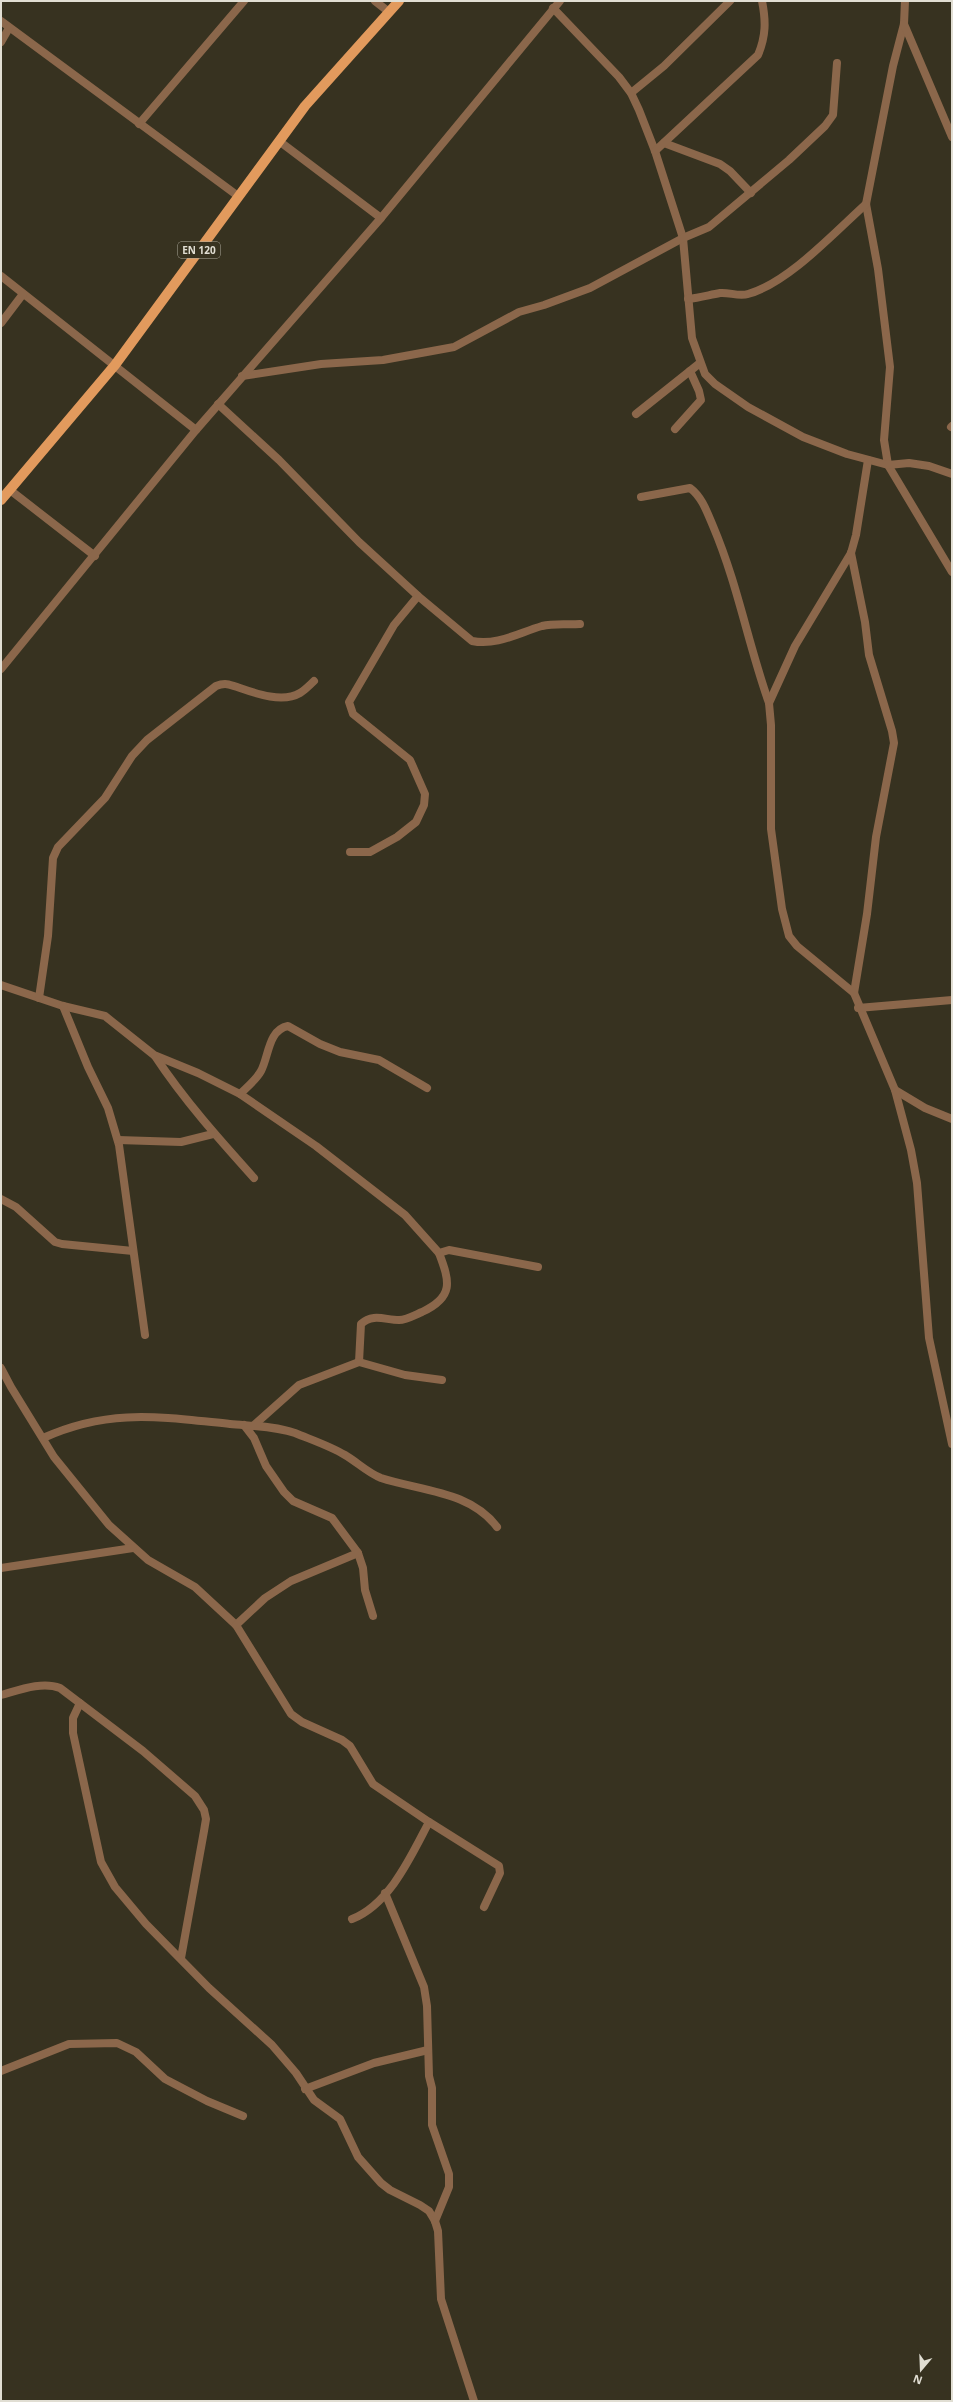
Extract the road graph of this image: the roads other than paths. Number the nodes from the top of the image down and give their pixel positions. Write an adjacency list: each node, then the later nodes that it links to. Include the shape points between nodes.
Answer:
1 (244, 1): 16 (street)
2 (375, 1): 9 (street)
3 (399, 1): 9 (main road, EN 120)
4 (560, 1): 8 (street)
5 (730, 1): 15 (street, via 664,66)
6 (762, 1): 19 (street, via 766,23 758,55)
7 (905, 1): 11 (street)
8 (553, 8): 15 (street); 24 (street)
9 (389, 12): 18 (main road, EN 120, via 305,106)
10 (1, 22): 12 (street)
11 (904, 24): 17 (street); 23 (street, via 893,66)
12 (9, 28): 13 (street); 16 (street)
13 (1, 42)
14 (837, 63): 21 (street, via 833,115)
15 (631, 93): 20 (street)
16 (139, 124): 22 (street)
17 (952, 137)
18 (279, 141): 22 (main road, EN 120); 24 (street)
19 (664, 143): 20 (street); 21 (street, via 720,164)
20 (655, 152): 25 (street)
21 (751, 193): 25 (street, via 709,227)
22 (238, 196): 31 (main road, EN 120)
23 (866, 204): 28 (street, via 794,269 760,289 747,295 721,293); 39 (street, via 878,269 890,367 884,440)
24 (381, 218): 33 (street)
25 (683, 238): 28 (street); 33 (street, via 590,288 519,312 454,347 383,360 321,364)
26 (1, 276): 27 (street)
27 (23, 294): 29 (street); 31 (street)
28 (688, 299): 30 (street, via 692,338)
29 (1, 323)
30 (700, 363): 32 (street); 38 (street, via 705,374 715,384 748,407 803,437)
31 (115, 365): 37 (street); 41 (main road, EN 120)
32 (690, 371): 35 (street); 36 (street, via 701,400)
33 (242, 376): 34 (street)
34 (218, 404): 37 (street); 47 (street)
35 (636, 414)
36 (675, 429)
37 (196, 430): 45 (street)
38 (868, 460): 39 (street); 44 (street)
39 (888, 466): 40 (street, via 909,463); 46 (street)
40 (952, 474)
41 (10, 490): 43 (main road, EN 120); 45 (street)
42 (641, 497): 51 (street, via 685,488 698,493 738,591 756,667)
43 (1, 500)
44 (851, 553): 51 (street, via 795,646); 54 (street, via 869,655 894,743 876,837)
45 (95, 556): 49 (street)
46 (952, 572)
47 (418, 596): 48 (street, via 472,641 483,643 496,642 544,626); 52 (street, via 394,625 349,702 354,714 410,760 425,794 424,805 416,822 398,837 370,852)
48 (580, 624)
49 (1, 669)
50 (314, 681): 55 (street, via 300,693 290,696 261,695 230,684 216,686 147,740 132,756 105,798 58,846 53,858 48,936)
51 (768, 704): 54 (street, via 771,726 771,829 782,910 789,936 797,946)
52 (350, 852)
53 (1, 984): 55 (street)
54 (854, 993): 58 (street)
55 (39, 998): 57 (street)
56 (952, 1000): 58 (street)
57 (63, 1006): 59 (street, via 106,1016); 65 (street, via 108,1108)
58 (858, 1008): 61 (street)
59 (154, 1055): 62 (street); 64 (street)
60 (427, 1088): 62 (street, via 379,1060 340,1052 288,1026 278,1032 271,1041 262,1070)
61 (895, 1090): 63 (street, via 925,1108); 78 (street, via 917,1183 929,1338)
62 (240, 1094): 69 (street, via 316,1146 405,1215)
63 (952, 1119)
64 (213, 1134): 65 (street, via 181,1142); 66 (street)
65 (118, 1140): 68 (street)
66 (254, 1178)
67 (1, 1199): 68 (street, via 16,1207 55,1242)
68 (133, 1251): 71 (street)
69 (439, 1252): 70 (street, via 449,1250); 72 (street, via 447,1274 446,1293 437,1305 404,1319 366,1319 361,1324)
70 (538, 1267)
71 (145, 1335)
72 (359, 1362): 74 (street, via 405,1375); 76 (street, via 299,1385)
73 (1, 1368): 77 (street)
74 (442, 1380)
75 (244, 1425): 76 (street); 77 (street, via 133,1416 85,1422); 81 (street, via 254,1438 266,1466 284,1492 293,1501 332,1518)
76 (253, 1426): 79 (street, via 293,1432 336,1450 376,1476 412,1488 462,1499 488,1515)
77 (43, 1438): 80 (street, via 54,1457 104,1518)
78 (952, 1444)
79 (497, 1528)
80 (133, 1548): 82 (street); 84 (street, via 148,1560 195,1587)
81 (358, 1553): 83 (street); 84 (street, via 291,1581 265,1598)
82 (1, 1568)
83 (373, 1616)
84 (236, 1625): 87 (street, via 290,1714 350,1746 374,1784)
85 (1, 1695): 86 (street, via 51,1685 60,1688)
86 (80, 1703): 91 (street, via 74,1718 73,1733 101,1862 115,1887 146,1924); 91 (street, via 196,1796 204,1810 204,1832)
87 (430, 1822): 88 (street, via 402,1871); 89 (street, via 499,1866 500,1873)
88 (385, 1893): 90 (street, via 370,1909); 92 (street, via 424,1987)
89 (484, 1907)
90 (352, 1919)
91 (180, 1958): 94 (street, via 229,2008 272,2045)
92 (428, 2050): 94 (street, via 374,2064); 96 (street, via 433,2132 449,2174 449,2187)
93 (1, 2071): 95 (street, via 69,2044 117,2043 136,2052 165,2079)
94 (305, 2088): 96 (street, via 314,2100 340,2119 358,2157 381,2183 420,2205)
95 (243, 2116)
96 (435, 2221): 97 (street, via 438,2231 441,2299)
97 (474, 2401)

